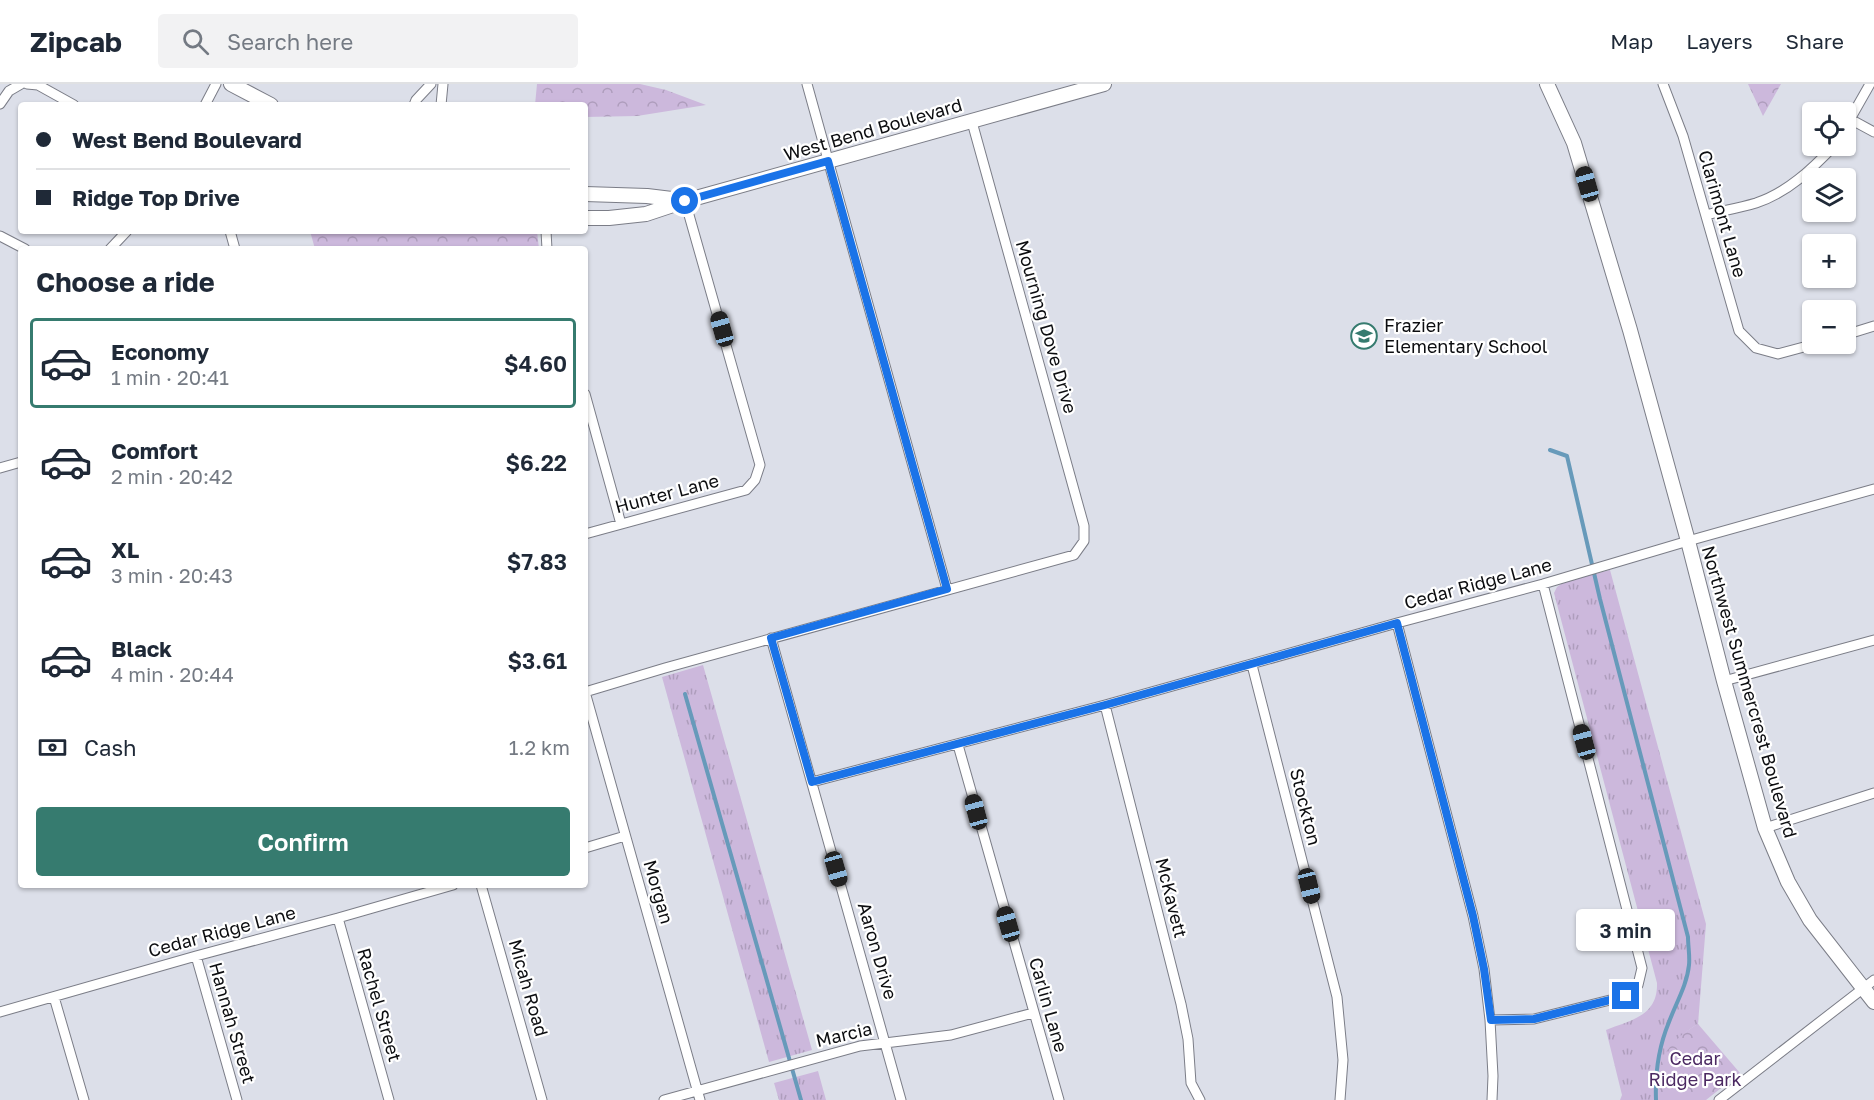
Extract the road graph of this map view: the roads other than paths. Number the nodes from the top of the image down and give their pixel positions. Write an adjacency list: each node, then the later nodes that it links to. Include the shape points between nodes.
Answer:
1 (21, 84): 17 (street, via 9,91)
2 (27, 84): 12 (street)
3 (216, 84): 13 (street)
4 (231, 84): 14 (street)
5 (431, 84): 15 (street)
6 (442, 84): 16 (street)
7 (807, 84): 23 (street)
8 (1104, 84): 19 (street, West Bend Boulevard)
9 (1547, 84): 41 (street, Northwest Summercrest Boulevard, via 1574,143)
10 (1663, 84): 26 (street, Clarimont Lane)
11 (1870, 84): 18 (street)
12 (68, 102)
13 (207, 102)
14 (265, 102)
15 (415, 102)
16 (441, 102)
17 (0, 104)
18 (1856, 110)
19 (972, 122): 23 (street, West Bend Boulevard); 43 (street, Mourning Dove Drive, via 1084,526 1084,542 1074,555)
20 (1856, 122): 21 (street)
21 (1874, 132)
22 (1825, 156): 26 (street, via 1793,184 1758,202)
23 (828, 161): 25 (street, West Bend Boulevard); 43 (street)
24 (588, 194): 25 (street, West Bend Boulevard)
25 (685, 201): 27 (street, West Bend Boulevard, via 646,214); 39 (street, Hunter Lane, via 760,465 746,490)
26 (1706, 215): 34 (street, Clarimont Lane, via 1738,331 1756,348 1778,354)
27 (588, 218)
28 (124, 234): 31 (street)
29 (0, 236): 30 (street)
30 (19, 246)
31 (113, 246)
32 (1874, 326): 33 (street)
33 (1856, 332)
34 (1802, 348)
35 (588, 405): 39 (street)
36 (18, 463): 37 (street)
37 (0, 468)
38 (1874, 489): 41 (street, Cedar Ridge Lane)
39 (621, 524): 40 (street, Hunter Lane)
40 (588, 533)
41 (1688, 541): 42 (street, Cedar Ridge Lane); 48 (street, Northwest Summercrest Boulevard)
42 (1543, 584): 44 (street, Cedar Ridge Lane); 68 (street, via 1642,968 1638,985 1626,996 1534,1019)
43 (947, 589): 45 (street)
44 (1397, 623): 47 (street, Cedar Ridge Lane); 68 (street, via 1473,916)
45 (771, 638): 49 (street); 53 (street, Aaron Drive)
46 (1874, 640): 48 (street)
47 (1252, 664): 51 (street, Cedar Ridge Lane); 79 (street, Stockton, via 1337,997 1343,1060)
48 (1724, 681): 55 (street, Northwest Summercrest Boulevard)
49 (588, 691)
50 (588, 703): 56 (street, Morgan)
51 (1105, 705): 52 (street, Cedar Ridge Lane); 78 (street, McKavett, via 1181,1004 1191,1083)
52 (958, 745): 53 (street, Cedar Ridge Lane); 67 (street, Carlin Lane)
53 (812, 782): 69 (street, Aaron Drive)
54 (1874, 793): 55 (street)
55 (1765, 828): 63 (street, Northwest Summercrest Boulevard, via 1788,882 1810,920)
56 (625, 837): 57 (street); 70 (street, Morgan)
57 (588, 847)
58 (443, 888): 60 (street, Cedar Ridge Lane)
59 (483, 888): 74 (street, Micah Road)
60 (338, 918): 61 (street, Cedar Ridge Lane); 73 (street, Rachel Street)
61 (195, 956): 64 (street, Cedar Ridge Lane); 72 (street, Hannah Street)
62 (1874, 980): 63 (street)
63 (1863, 989): 65 (street, Northwest Summercrest Boulevard); 81 (street)
64 (54, 997): 66 (street, Cedar Ridge Lane); 71 (street)
65 (1874, 1002)
66 (0, 1012)
67 (1033, 1013): 69 (street, Marcia, via 951,1035); 77 (street, Carlin Lane)
68 (1491, 1020): 80 (street)
69 (885, 1043): 70 (street, Marcia, via 809,1060); 76 (street, Aaron Drive)
70 (698, 1095): 75 (street, Marcia)
71 (84, 1100)
72 (237, 1100)
73 (389, 1100)
74 (542, 1100)
75 (664, 1100)
76 (901, 1100)
77 (1059, 1100)
78 (1200, 1100)
79 (1340, 1100)
80 (1492, 1100)
81 (1720, 1100)

